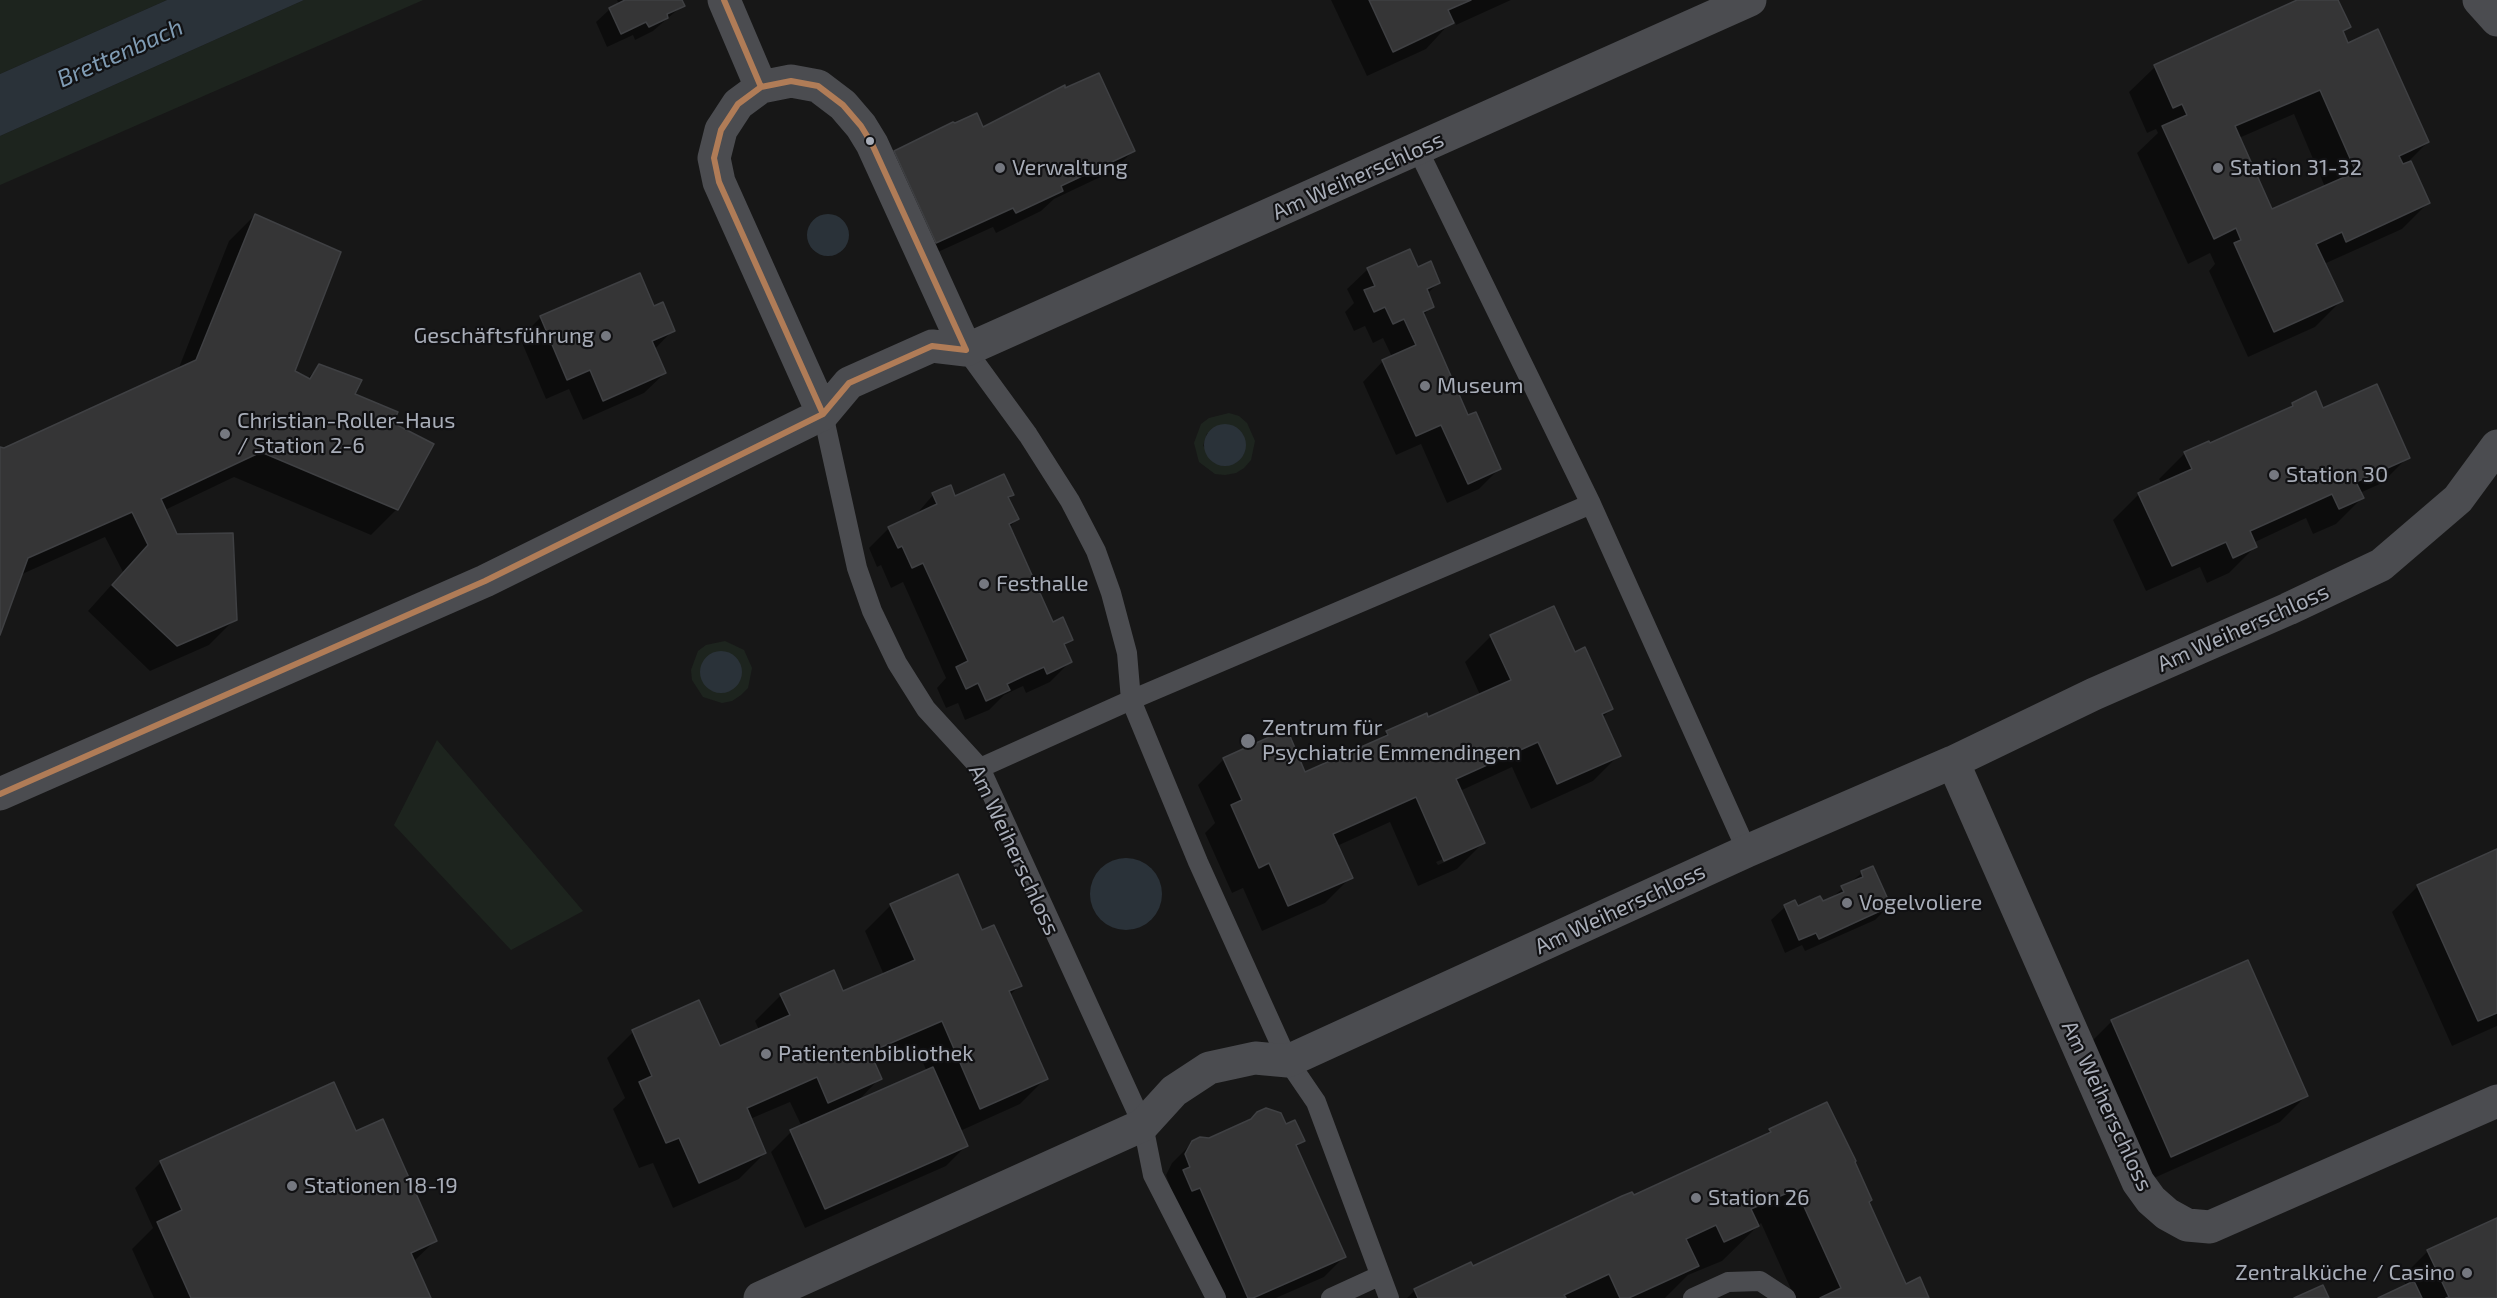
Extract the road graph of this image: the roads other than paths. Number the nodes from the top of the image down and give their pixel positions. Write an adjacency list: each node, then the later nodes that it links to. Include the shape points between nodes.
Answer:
1 (724, 0): 5 (street)
2 (1750, 0): 6 (street, Am Weiherschloss)
3 (2479, 0): 4 (street)
4 (2497, 20)
5 (761, 87): 7 (street, Am Weiherschloss, via 791,81 819,86 861,126); 8 (street, Am Weiherschloss, via 738,104 721,130 714,158 719,182)
6 (1418, 150): 7 (street, Am Weiherschloss); 10 (lane)
7 (966, 350): 8 (street, via 932,346 921,350 849,383); 11 (lane, Am Weiherschloss, via 1028,435 1096,551 1127,653)
8 (823, 414): 13 (lane, Am Weiherschloss, via 857,568 872,611 897,663 926,709); 14 (street, via 485,581)
9 (2497, 446): 12 (street, Am Weiherschloss, via 2458,500 2381,565)
10 (1591, 504): 11 (lane); 15 (lane)
11 (1131, 700): 13 (lane); 16 (lane, Am Weiherschloss, via 1198,862)
12 (1953, 762): 15 (street, Am Weiherschloss); 17 (street, Am Weiherschloss, via 2138,1182 2167,1214 2187,1225 2210,1227 2445,1113)
13 (980, 768): 18 (lane, Am Weiherschloss)
14 (0, 794)
15 (1747, 851): 16 (street, Am Weiherschloss)
16 (1288, 1061): 18 (street, Am Weiherschloss, via 1255,1058 1209,1068 1174,1091); 19 (lane, Am Weiherschloss, via 1316,1102)
17 (2497, 1101)
18 (1143, 1125): 20 (street, Am Weiherschloss); 21 (lane, Am Weiherschloss, via 1153,1174)
19 (1379, 1276): 22 (lane); 23 (lane, Am Weiherschloss)
20 (760, 1298)
21 (1216, 1298)
22 (1331, 1298)
23 (1389, 1298)
24 (1693, 1298): 25 (lane, via 1728,1282 1760,1281)
25 (1786, 1298)

